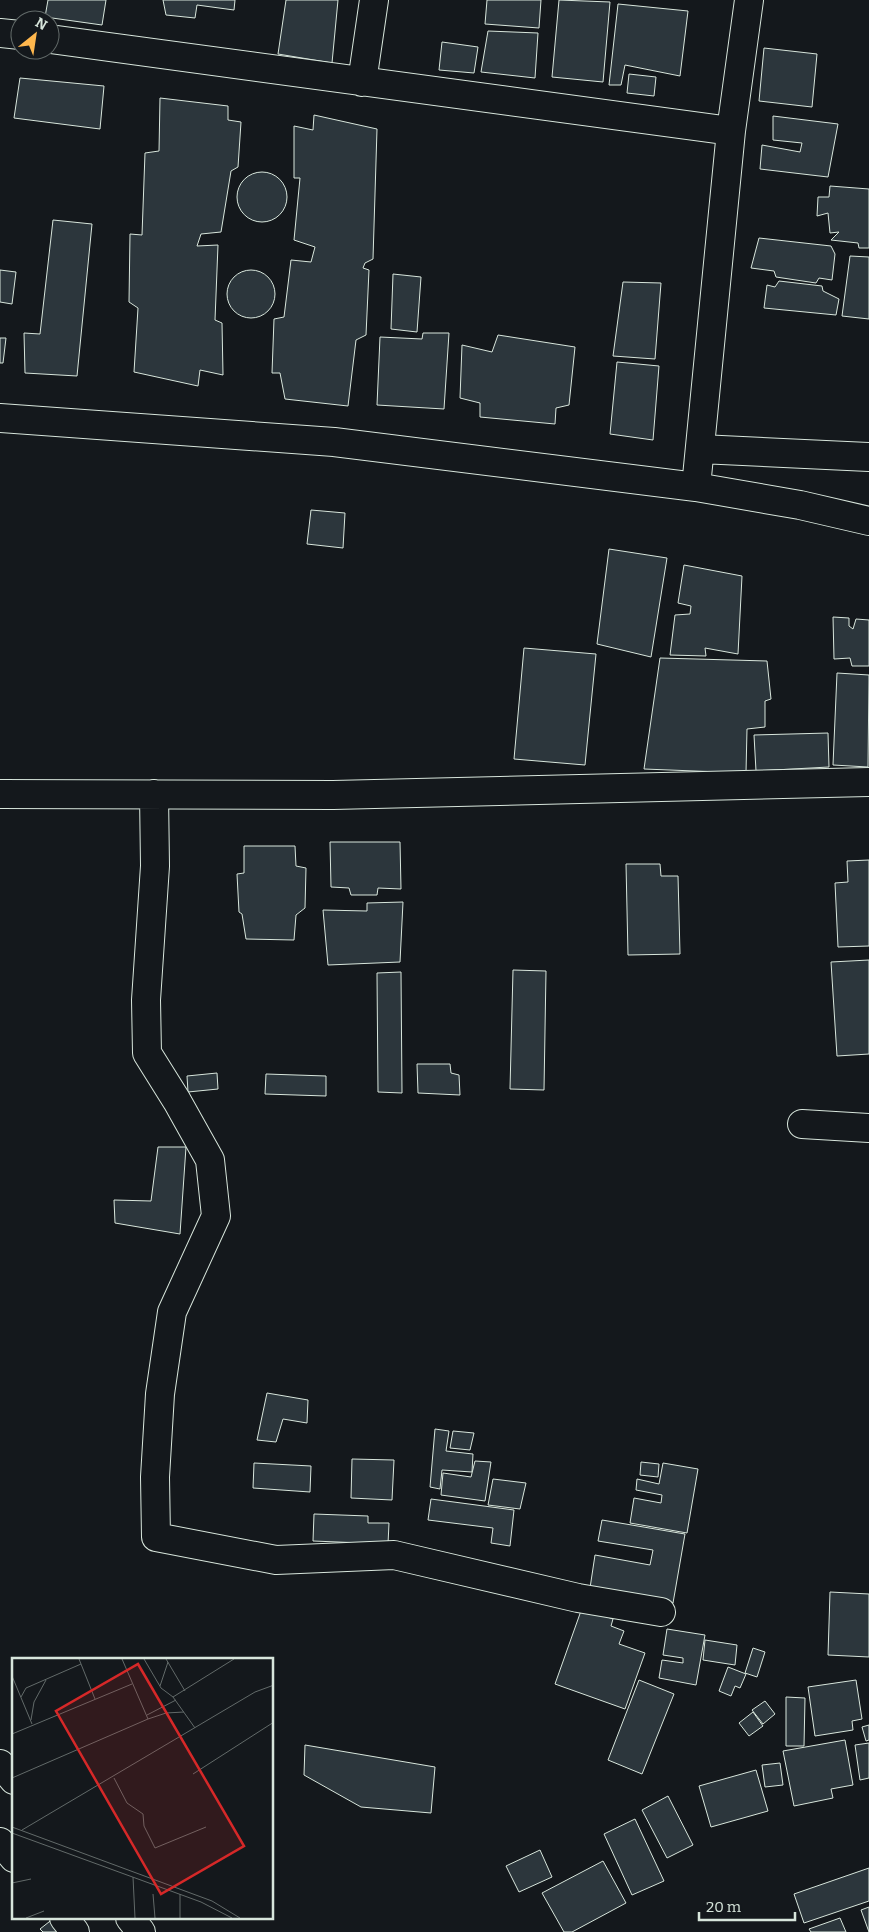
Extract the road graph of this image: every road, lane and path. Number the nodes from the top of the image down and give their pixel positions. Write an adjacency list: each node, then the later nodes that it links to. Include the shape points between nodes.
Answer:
1 (374, 0): 4 (main road)
2 (749, 0): 5 (main road)
3 (60, 41): 4 (main road)
4 (362, 82): 5 (main road)
5 (730, 131): 7 (main road)
6 (0, 418): 9 (main road, via 334,442)
7 (700, 449): 8 (main road); 9 (main road)
8 (869, 457)
9 (696, 487): 10 (main road)
10 (869, 521)
11 (869, 782): 13 (main road, via 333,795)
12 (0, 794): 13 (main road)
13 (154, 794): 16 (main road, via 155,866 146,1000 147,1053 210,1160 216,1216 172,1312 160,1394 155,1477 156,1537 276,1560 394,1555 578,1598)
14 (802, 1124): 15 (main road)
15 (869, 1128)
16 (661, 1612)
17 (0, 1764): 18 (main road)
18 (12, 1778)
19 (0, 1842): 20 (main road)
20 (12, 1856)
21 (66, 1920): 23 (main road)
22 (132, 1920): 24 (main road)
23 (75, 1932)
24 (141, 1932)

